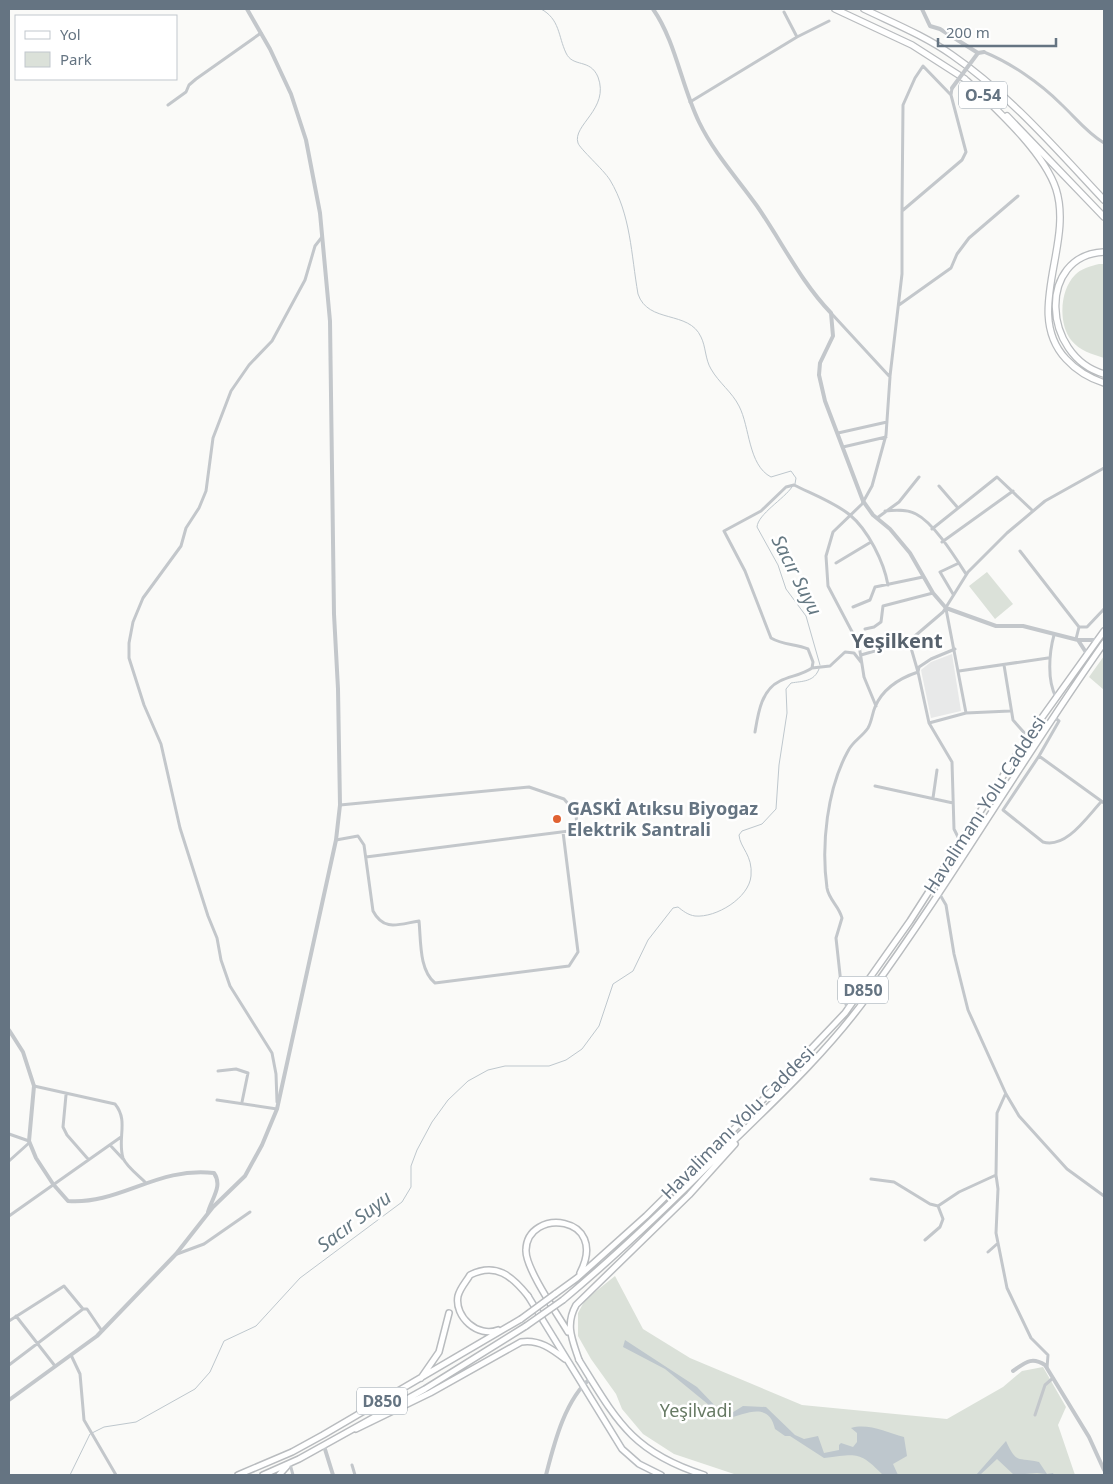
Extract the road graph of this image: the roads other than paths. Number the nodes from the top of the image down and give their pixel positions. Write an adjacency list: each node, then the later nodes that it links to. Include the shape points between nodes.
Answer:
1 (247, 9): 8 (street)
2 (653, 9): 15 (street, via 663,23)
3 (835, 9): 12 (highway, O-54, via 912,45)
4 (864, 9): 17 (highway, O-54, via 951,54)
5 (922, 9): 11 (street, via 930,26)
6 (784, 12): 9 (street)
7 (829, 21): 9 (street)
8 (261, 33): 16 (street, via 196,79 179,99); 24 (street, via 291,94 306,140)
9 (797, 37): 15 (street)
10 (984, 52): 11 (street); 18 (street, via 1003,60 1054,97 1088,134)
11 (978, 53): 13 (street, bridge)
12 (967, 80): 23 (highway, O-54, via 1017,125); 30 (highway, via 1032,150 1047,169 1056,188 1061,209 1061,232 1049,295 1049,325 1057,347 1071,365)
13 (952, 88): 14 (street)
14 (951, 95): 22 (street, via 966,152 962,160); 22 (street, via 923,66 904,105)
15 (690, 102): 27 (street, via 714,150)
16 (168, 105)
17 (1025, 117): 20 (highway); 21 (highway, O-54)
18 (1104, 143)
19 (1018, 196): 26 (street, via 969,238 951,268)
20 (1104, 196)
21 (1104, 200)
22 (902, 211): 26 (street, via 902,274)
23 (1104, 217)
24 (322, 236): 90 (street, via 330,321); 104 (street, via 315,246 305,280 272,341 249,365 231,392 213,438 206,491 180,546 143,598 129,643 129,658 161,744 180,828 230,986 272,1052)
25 (1104, 252): 28 (highway, via 1078,260 1068,270 1055,297 1054,310 1060,334 1069,351 1086,366)
26 (898, 306): 29 (street)
27 (831, 313): 29 (street); 32 (street, via 833,336 820,363 819,375)
28 (1104, 374)
29 (890, 377): 31 (street)
30 (1104, 383)
31 (887, 422): 32 (street); 33 (street)
32 (838, 433): 34 (street)
33 (886, 437): 34 (street); 39 (street, via 872,486)
34 (843, 447): 39 (street)
35 (1104, 468): 42 (street, via 1045,501)
36 (920, 477): 41 (street, via 899,502)
37 (938, 486): 40 (street)
38 (1013, 490): 40 (street, via 997,477); 42 (street); 47 (street)
39 (863, 501): 43 (street); 44 (street)
40 (958, 508): 45 (street)
41 (885, 511): 44 (street); 45 (street, via 916,513)
42 (1032, 512): 51 (street, via 992,546)
43 (851, 515): 46 (street); 69 (street, via 833,532 826,556 828,586 859,645); 73 (street, via 792,485 761,512 724,531 745,571 771,638 781,644 808,650)
44 (877, 518): 52 (street, via 910,553)
45 (932, 528): 47 (street)
46 (871, 542): 49 (street); 53 (street, via 884,566)
47 (942, 542): 50 (street)
48 (1020, 551): 59 (street)
49 (836, 563)
50 (959, 563): 51 (street); 55 (street, via 940,572)
51 (966, 574): 55 (street)
52 (923, 577): 53 (street); 54 (street)
53 (888, 585): 56 (street, via 875,587 870,600)
54 (933, 593): 57 (street); 60 (street, via 883,606 881,622)
55 (954, 594): 57 (street)
56 (853, 606)
57 (946, 608): 62 (street, via 996,626 1023,626); 65 (street); 67 (street)
58 (1104, 609): 59 (street, via 1087,627)
59 (1079, 626): 63 (street)
60 (865, 629)
61 (1104, 631): 64 (main road, Havalimanı Yolu Caddesi / D850)
62 (1054, 636): 63 (street); 70 (street)
63 (1077, 640): 64 (street); 68 (street)
64 (1096, 640): 68 (main road, Havalimanı Yolu Caddesi / D850)
65 (909, 641): 69 (street); 75 (street)
66 (1104, 643): 80 (main road, Havalimanı Yolu Caddesi / D850)
67 (955, 649): 74 (street); 75 (street, via 926,662)
68 (1087, 654): 76 (main road, Havalimanı Yolu Caddesi / D850)
69 (861, 655): 71 (street)
70 (1048, 658): 72 (street); 76 (street, via 1052,668 1051,688)
71 (862, 663): 73 (street, via 854,653 845,652 830,666); 77 (street, via 864,678)
72 (1004, 665): 74 (street); 78 (street)
73 (814, 669): 82 (street, via 778,682 759,706)
74 (959, 671): 79 (street)
75 (918, 672): 77 (street, via 895,681); 81 (street)
76 (1056, 697): 83 (main road, Havalimanı Yolu Caddesi / D850)
77 (876, 706): 96 (street, via 869,725 849,749 836,776 826,816 827,888 830,901 842,918 836,938 842,993)
78 (1010, 710): 79 (street); 83 (street, via 1015,724)
79 (966, 713): 81 (street)
80 (1053, 716): 84 (street, via 1059,721); 95 (main road, Havalimanı Yolu Caddesi / D850)
81 (929, 723): 89 (street, via 952,762)
82 (755, 732)
83 (1028, 737): 93 (main road, Havalimanı Yolu Caddesi / D850)
84 (1040, 756): 88 (street); 88 (street, via 1003,810 1043,842 1049,844 1063,840)
85 (937, 770): 87 (street)
86 (875, 786): 87 (street)
87 (933, 798): 89 (street)
88 (1102, 802)
89 (953, 803): 93 (street, via 954,829)
90 (340, 805): 91 (street, via 529,787 564,799 576,813 577,830); 92 (street)
91 (562, 832): 94 (street); 94 (street, via 578,952 569,966 446,982 436,983 428,976 419,921 390,925 377,919 373,911)
92 (336, 840): 94 (street, via 358,836); 104 (street)
93 (961, 842): 96 (main road, Havalimanı Yolu Caddesi / D850)
94 (366, 857)
95 (939, 892): 101 (street, via 946,905 968,1010); 105 (main road, Havalimanı Yolu Caddesi / D850, via 866,998 806,1068)
96 (848, 1010): 126 (main road, Havalimanı Yolu Caddesi / D850, via 646,1216)
97 (9, 1030): 99 (street, via 23,1052)
98 (218, 1071): 103 (street, via 236,1069 248,1073)
99 (34, 1086): 100 (street); 108 (street)
100 (66, 1094): 107 (street, via 115,1104 124,1119); 110 (street, via 63,1126)
101 (1006, 1094): 113 (street, via 997,1113); 117 (street, via 1019,1116 1067,1169)
102 (217, 1100): 103 (street)
103 (242, 1102): 104 (street)
104 (277, 1107): 120 (street, via 245,1176)
105 (747, 1129): 133 (main road, via 689,1195 576,1304 569,1323); 147 (main road, Havalimanı Yolu Caddesi / D850, bridge, via 681,1195 563,1300 460,1369)
106 (9, 1134): 108 (street)
107 (122, 1137): 109 (street); 112 (street)
108 (29, 1142): 111 (street); 116 (street)
109 (110, 1144): 110 (street); 112 (street)
110 (88, 1159): 116 (street)
111 (9, 1160)
112 (124, 1160): 115 (street)
113 (996, 1175): 118 (street); 123 (street)
114 (871, 1179): 118 (street, via 894,1182)
115 (145, 1182): 116 (street, via 104,1198 82,1202 68,1201); 120 (street, via 174,1174 214,1172 218,1187)
116 (53, 1184): 121 (street)
117 (1104, 1196)
118 (938, 1206): 122 (street, via 943,1219 940,1227)
119 (250, 1212): 125 (street, via 204,1244)
120 (206, 1215): 125 (street)
121 (9, 1216)
122 (925, 1240)
123 (998, 1244): 124 (street); 139 (street, via 1007,1288 1032,1338 1048,1355)
124 (988, 1252)
125 (176, 1254): 132 (street)
126 (577, 1278): 131 (main road, Havalimanı Yolu Caddesi / D850, bridge); 133 (main road, via 587,1250 581,1232 561,1222 545,1224 528,1241 526,1250 530,1268)
127 (83, 1309): 129 (street, via 64,1286); 132 (street); 134 (street)
128 (448, 1313): 143 (main road, via 439,1352)
129 (16, 1316): 130 (street); 134 (street)
130 (9, 1321)
131 (508, 1327): 136 (main road, via 485,1332 468,1324 458,1302 470,1275 490,1269 504,1272 528,1296); 143 (main road, Havalimanı Yolu Caddesi / D850)
132 (102, 1331): 135 (street)
133 (570, 1335): 141 (main road)
134 (38, 1344): 137 (street); 138 (street)
135 (71, 1355): 138 (street); 153 (street, via 79,1371 82,1411 88,1428)
136 (565, 1359): 144 (main road); 147 (main road, via 545,1345 521,1342 430,1393 363,1427)
137 (9, 1365)
138 (55, 1366): 145 (street)
139 (1047, 1368): 140 (street, via 1036,1359); 142 (street)
140 (1013, 1372)
141 (590, 1378): 144 (street); 162 (main road, via 636,1442 662,1458)
142 (1053, 1378): 146 (street, via 1045,1385); 152 (street, via 1089,1437)
143 (419, 1380): 150 (main road, Havalimanı Yolu Caddesi / D850, via 292,1452)
144 (582, 1385): 160 (street, via 566,1414); 161 (main road, via 622,1449 639,1464)
145 (9, 1400)
146 (1035, 1415)
147 (346, 1432): 148 (main road, Havalimanı Yolu Caddesi / D850)
148 (324, 1446): 149 (main road, Havalimanı Yolu Caddesi / D850); 158 (street)
149 (290, 1464): 155 (main road, Havalimanı Yolu Caddesi / D850); 156 (main road); 157 (street)
150 (262, 1465): 154 (main road, Havalimanı Yolu Caddesi / D850); 155 (street)
151 (352, 1465): 159 (street)
152 (1104, 1470)
153 (116, 1475)
154 (238, 1475)
155 (266, 1475)
156 (279, 1475)
157 (294, 1475)
158 (333, 1475)
159 (355, 1475)
160 (546, 1475)
161 (661, 1475)
162 (704, 1475)

